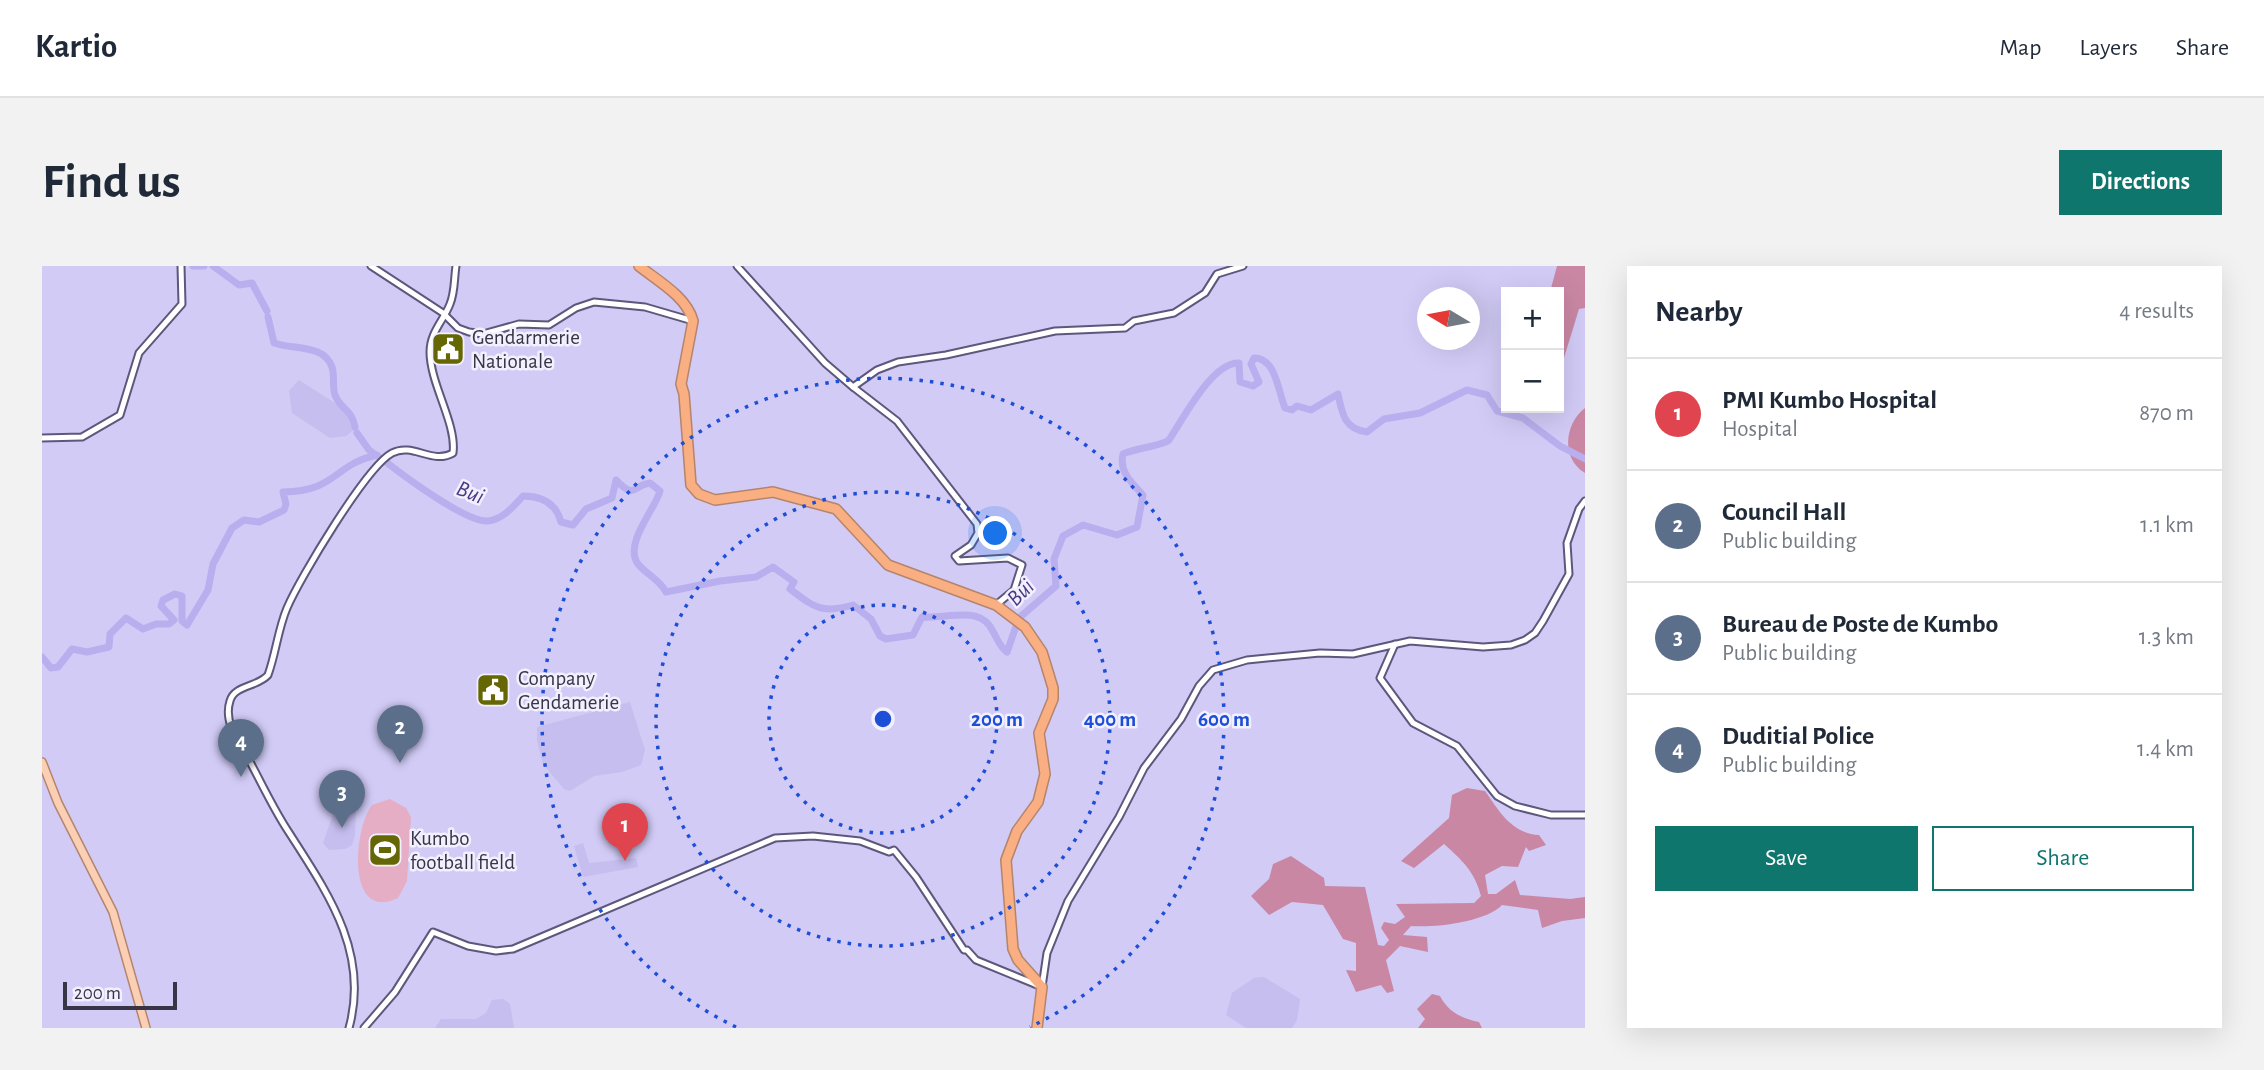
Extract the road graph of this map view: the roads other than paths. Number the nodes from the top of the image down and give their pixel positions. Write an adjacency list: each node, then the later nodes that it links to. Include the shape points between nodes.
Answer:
1 (181, 266): 10 (street, via 182,304 139,353 120,415 82,437)
2 (371, 266): 7 (street)
3 (456, 266): 7 (street, via 453,295)
4 (639, 266): 8 (highway, via 672,292)
5 (737, 266): 9 (street, via 825,363)
6 (1243, 266): 9 (street, via 1217,274 1205,293 1174,313 1135,321 1125,328 1055,331 898,362)
7 (443, 313): 8 (street, via 458,328 483,334 519,324 549,325 594,302 645,307); 18 (street, via 432,338 431,362 453,453 436,457 414,449 399,450 379,463 353,497 291,600 268,675 239,690 228,709 235,736 328,893 350,945 356,994)
8 (693, 321): 12 (highway, via 681,384 694,491 715,500 773,492 836,509 888,565)
9 (853, 387): 12 (street, via 897,421 976,524 978,533 971,545 955,556 959,561 1008,558 1022,565 1014,590)
10 (42, 438)
11 (1585, 501): 13 (street, via 1567,543 1569,574 1535,633 1511,645 1483,647 1427,640)
12 (996, 605): 16 (highway, via 1025,627 1052,677 1053,699 1038,733 1045,763 1040,796 1009,847 1005,872 1013,949)
13 (1395, 644): 15 (street, via 1380,678 1413,723 1457,746 1497,796 1515,806); 16 (street, via 1353,654 1247,660 1213,670 1144,768 1068,901 1047,953)
14 (42, 762): 17 (main road, via 113,912)
15 (1585, 815)
16 (1042, 987): 19 (street, via 976,960 964,950 894,850 838,838 783,836 520,947 492,951 433,932 395,992); 20 (highway)
17 (146, 1028)
18 (349, 1028)
19 (364, 1028)
20 (1037, 1028)

